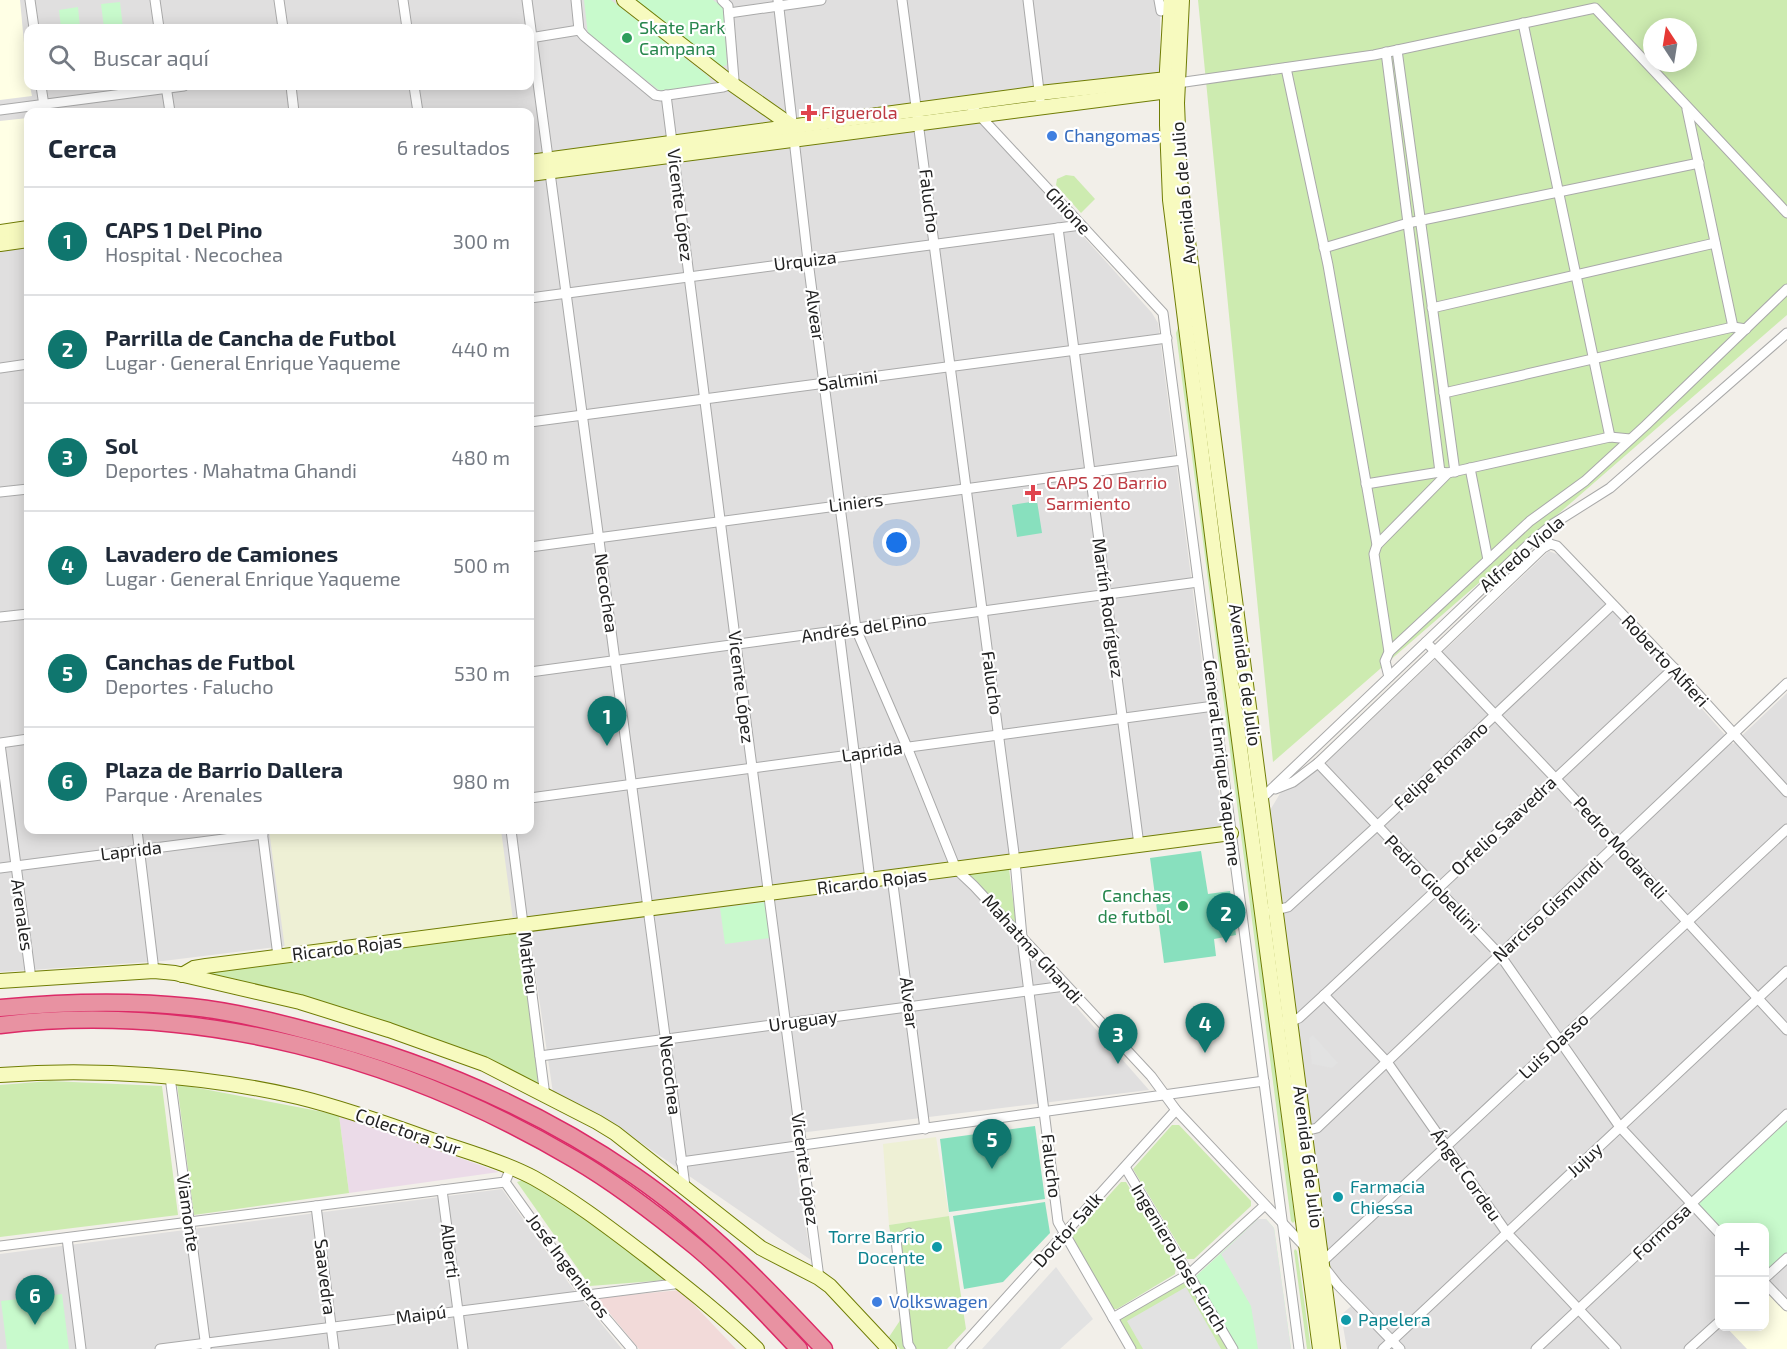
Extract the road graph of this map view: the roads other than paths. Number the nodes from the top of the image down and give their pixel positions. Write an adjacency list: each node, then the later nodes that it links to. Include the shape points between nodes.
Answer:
1 (30, 0): 19 (street)
2 (155, 0): 20 (street)
3 (279, 0): 21 (street)
4 (403, 0): 22 (street)
5 (527, 0): 23 (street, Necochea)
6 (576, 0): 24 (street)
7 (624, 0): 30 (main road)
8 (722, 0): 17 (street)
9 (821, 0): 15 (street)
10 (902, 0): 49 (street, Falucho)
11 (1028, 0): 38 (street)
12 (1159, 0): 16 (street)
13 (1171, 0): 31 (main road, Avenida 6 de Julio)
14 (1182, 0): 31 (main road, Avenida 6 de Julio)
15 (778, 3): 17 (street); 50 (street, Alvear)
16 (1161, 11)
17 (729, 13): 30 (street)
18 (1523, 23): 26 (street); 40 (street, via 1595,8); 56 (street)
19 (33, 24)
20 (158, 24)
21 (282, 24)
22 (406, 24)
23 (530, 24)
24 (579, 30): 25 (street); 37 (street, via 655,95)
25 (534, 38)
26 (1397, 50): 27 (street); 58 (street)
27 (1386, 52): 29 (street); 59 (street)
28 (534, 58): 54 (street, Necochea)
29 (1286, 68): 31 (street); 68 (street)
30 (732, 84): 37 (street); 50 (main road)
31 (1173, 84): 38 (main road); 140 (main road, Avenida 6 de Julio, via 1181,190 1230,572); 142 (main road, Avenida 6 de Julio, via 1170,200)
32 (42, 90): 41 (street)
33 (149, 90): 42 (street)
34 (166, 90): 43 (street)
35 (291, 90): 44 (street)
36 (415, 90): 45 (street)
37 (666, 95): 51 (street, Vicente López)
38 (1040, 100): 39 (main road); 48 (main road)
39 (968, 103): 48 (street, Ghione); 49 (main road)
40 (1687, 106): 53 (street); 57 (street)
41 (44, 108)
42 (50, 108)
43 (169, 108)
44 (294, 108)
45 (417, 108)
46 (24, 109): 47 (street)
47 (0, 110)
48 (979, 115): 49 (main road); 60 (street, Ghione)
49 (918, 116): 50 (main road); 67 (street, Falucho)
50 (793, 133): 51 (main road); 69 (street, Alvear)
51 (673, 149): 54 (main road); 71 (street, Vicente López)
52 (534, 163): 54 (main road)
53 (1699, 163): 56 (street); 65 (street)
54 (550, 165): 55 (main road); 73 (street, Necochea)
55 (534, 172)
56 (1558, 192): 58 (street); 70 (street)
57 (1787, 213)
58 (1420, 220): 59 (street); 75 (street)
59 (1408, 223): 68 (street); 96 (street)
60 (1081, 225): 61 (street, Urquiza); 76 (street, Ghione, via 1160,308)
61 (1058, 228): 67 (street, Urquiza); 81 (street, Martín Rodríguez)
62 (24, 229): 63 (main road)
63 (0, 232)
64 (24, 241): 66 (main road)
65 (1715, 243): 70 (street); 77 (street)
66 (0, 244)
67 (934, 245): 69 (street, Urquiza); 84 (street, Falucho)
68 (1324, 248): 97 (street)
69 (808, 261): 71 (street, Urquiza); 86 (street, Alvear)
70 (1576, 275): 75 (street); 82 (street)
71 (689, 277): 73 (street, Urquiza); 88 (street, Vicente López)
72 (1787, 289): 78 (street)
73 (567, 293): 74 (street, Urquiza); 89 (street, Necochea)
74 (534, 297)
75 (1432, 308): 87 (street)
76 (1164, 321): 80 (street, General Enrique Yaqueme)
77 (1732, 327): 78 (street); 82 (street)
78 (1746, 329): 92 (street)
79 (1787, 333): 103 (street, Alfredo Viola, via 1610,488)
80 (1167, 338): 81 (street, Salmini); 93 (street, General Enrique Yaqueme)
81 (1074, 351): 84 (street, Salmini); 95 (street, Martín Rodríguez)
82 (1594, 359): 87 (street); 91 (street)
83 (24, 365): 85 (street)
84 (950, 367): 86 (street, Salmini); 99 (street, Falucho)
85 (0, 368)
86 (824, 384): 88 (street, Salmini); 101 (street, Alvear)
87 (1444, 393): 96 (street)
88 (705, 399): 89 (street, Salmini); 102 (street, Vicente López)
89 (583, 416): 90 (street, Salmini); 104 (street, Necochea)
90 (534, 422)
91 (1610, 437): 92 (street); 94 (street)
92 (1630, 440): 108 (street)
93 (1182, 460): 95 (street, Liniers); 109 (street, General Enrique Yaqueme)
94 (1470, 468): 96 (street); 108 (street)
95 (1090, 472): 99 (street, Liniers); 110 (street, Martín Rodríguez)
96 (1448, 472): 97 (street); 106 (street)
97 (1366, 484): 106 (street)
98 (24, 489): 100 (street)
99 (966, 489): 101 (street, Liniers); 112 (street, Falucho)
100 (0, 492)
101 (840, 505): 102 (street, Liniers); 115 (street, Alvear)
102 (720, 522): 104 (street, Liniers); 118 (street, Vicente López)
103 (1540, 534): 105 (street, Roberto Alfieri); 117 (street, Alfredo Viola)
104 (599, 538): 107 (street, Liniers); 121 (street, Necochea)
105 (1550, 544): 111 (street, Roberto Alfieri, via 1557,546); 120 (street, Alfredo Viola)
106 (1377, 545): 119 (street, via 1374,554)
107 (534, 546)
108 (1488, 560): 119 (street)
109 (1198, 582): 110 (street, Andrés del Pino); 126 (street, General Enrique Yaqueme)
110 (1106, 595): 112 (street, Andrés del Pino); 128 (street, Martín Rodríguez)
111 (1612, 605): 122 (street, Roberto Alfieri); 127 (street, Felipe Romano)
112 (982, 612): 115 (street, Andrés del Pino); 130 (street, Falucho)
113 (24, 615): 114 (street)
114 (0, 618)
115 (856, 629): 116 (street, Andrés del Pino); 133 (street, Mahatma Ghandi)
116 (839, 631): 118 (street, Andrés del Pino); 134 (street)
117 (1426, 642): 120 (street, Pedro Modarelli); 124 (street, Alfredo Viola)
118 (736, 645): 121 (street, Andrés del Pino); 136 (street, Vicente López)
119 (1389, 652): 124 (street, via 1385,661)
120 (1435, 652): 127 (street, Pedro Modarelli); 135 (street, Alfredo Viola)
121 (615, 661): 123 (street, Andrés del Pino); 138 (street, Necochea)
122 (1674, 668): 129 (street, Roberto Alfieri); 137 (street, Orfelio Saavedra)
123 (534, 671)
124 (1389, 677): 140 (street, Alfredo Viola)
125 (1787, 683): 129 (street, Narciso Gismundi)
126 (1214, 706): 128 (street, Laprida); 149 (street, General Enrique Yaqueme)
127 (1495, 715): 137 (street, Pedro Modarelli); 143 (street, Felipe Romano)
128 (1122, 718): 130 (street, Laprida); 150 (street, Martín Rodríguez)
129 (1733, 734): 139 (street, Roberto Alfieri); 151 (street, Narciso Gismundi)
130 (998, 735): 133 (street, Laprida); 153 (street, Falucho)
131 (24, 740): 132 (street)
132 (0, 743): 154 (street, Arenales)
133 (907, 747): 134 (street, Laprida); 156 (street, Mahatma Ghandi)
134 (854, 754): 136 (street, Laprida); 158 (street)
135 (1318, 763): 140 (street, Alfredo Viola, via 1293,782); 143 (street, Pedro Giobellini)
136 (752, 768): 138 (street, Laprida); 160 (street, Vicente López)
137 (1556, 778): 151 (street, Pedro Modarelli); 159 (street, Orfelio Saavedra)
138 (632, 784): 141 (street, Laprida); 161 (street, Necochea)
139 (1787, 792)
140 (1266, 794): 142 (street, Alfredo Viola); 162 (main road, Avenida 6 de Julio)
141 (534, 797)
142 (1247, 801): 163 (main road, Avenida 6 de Julio)
143 (1377, 826): 159 (street, Pedro Giobellini); 162 (street, Felipe Romano, via 1288,907)
144 (1787, 829): 164 (street, Luis Dasso)
145 (138, 834): 152 (street)
146 (248, 834): 152 (street, Laprida)
147 (262, 834): 168 (street)
148 (511, 834): 165 (street, Matheu)
149 (1231, 834): 150 (main road, Ricardo Rojas); 153 (main road, Ricardo Rojas); 191 (street, General Enrique Yaqueme)
150 (1139, 845): 153 (main road, Ricardo Rojas)
151 (1616, 845): 164 (street, Pedro Modarelli); 167 (street, Narciso Gismundi)
152 (140, 849): 154 (street, Laprida); 170 (street)
153 (1015, 862): 156 (main road, Ricardo Rojas); 166 (street, Falucho)
154 (16, 866): 155 (street, Laprida); 172 (street, Arenales)
155 (0, 867)
156 (957, 870): 157 (main road, Ricardo Rojas); 166 (street, Mahatma Ghandi)
157 (892, 878): 158 (main road, Ricardo Rojas); 160 (main road, Ricardo Rojas); 178 (street, Alvear)
158 (870, 880): 160 (main road, Ricardo Rojas)
159 (1437, 888): 167 (street, Pedro Giobellini); 176 (street, Orfelio Saavedra)
160 (769, 894): 161 (main road, Ricardo Rojas); 181 (street, Vicente López)
161 (648, 910): 165 (main road, Ricardo Rojas); 185 (street, Necochea)
162 (1276, 911): 163 (street, Felipe Romano); 180 (main road, Avenida 6 de Julio)
163 (1262, 913): 183 (main road, Avenida 6 de Julio)
164 (1687, 922): 177 (street, Pedro Modarelli); 186 (street, Luis Dasso)
165 (520, 927): 168 (main road, Ricardo Rojas); 187 (street, Matheu)
166 (1022, 937): 174 (street, Mahatma Ghandi); 175 (street, Falucho)
167 (1500, 955): 186 (street, Pedro Giobellini); 188 (street, Narciso Gismundi)
168 (278, 957): 171 (main road, Ricardo Rojas, via 194,968)
169 (1787, 970): 177 (street, Jujuy)
170 (154, 971): 171 (main road); 172 (main road)
171 (182, 975): 193 (main road, via 300,1002 389,1030 484,1064)
172 (31, 979): 173 (main road)
173 (0, 981)
174 (1065, 986): 175 (street, Uruguay); 192 (street, Mahatma Ghandi, via 1151,1076)
175 (1029, 991): 178 (street, Uruguay); 195 (street, Falucho)
176 (1324, 995): 180 (street, Orfelio Saavedra); 188 (street, Ángel Cordeu)
177 (1758, 998): 184 (street, Pedro Modarelli); 197 (street, Jujuy)
178 (909, 1007): 181 (street, Uruguay); 198 (street, Alvear)
179 (0, 1008): 242 (highway, via 79,1002 192,1007 267,1020 336,1038 453,1077 556,1128 636,1177 711,1235)
180 (1291, 1022): 183 (street, Orfelio Saavedra); 199 (main road, Avenida 6 de Julio)
181 (786, 1023): 185 (street, Uruguay); 200 (street, Vicente López)
182 (0, 1025): 241 (highway, via 94,1020 203,1027 350,1059 445,1094 566,1154 637,1201 723,1271)
183 (1276, 1028): 218 (main road, Avenida 6 de Julio)
184 (1787, 1030)
185 (665, 1039): 187 (street, Uruguay); 202 (street, Necochea)
186 (1560, 1041): 197 (street, Pedro Giobellini); 201 (street, Luis Dasso)
187 (540, 1056): 193 (street, Matheu)
188 (1387, 1062): 199 (street, Narciso Gismundi, via 1317,1128); 201 (street, Ángel Cordeu)
189 (0, 1075): 190 (main road, Colectora Sur)
190 (170, 1077): 204 (main road, Colectora Sur, via 297,1097 390,1125); 210 (street, Viamonte)
191 (1264, 1081): 192 (street); 211 (street, General Enrique Yaqueme)
192 (1163, 1095): 194 (street, Mahatma Ghandi); 195 (street)
193 (545, 1096): 205 (main road, via 615,1133)
194 (1176, 1110): 203 (street, Doctor Salk); 208 (street, Mahatma Ghandi)
195 (1044, 1112): 198 (street); 215 (street, Falucho, via 1058,1222)
196 (1787, 1114): 207 (street, Formosa)
197 (1620, 1127): 207 (street, Pedro Giobellini); 214 (street, Jujuy)
198 (925, 1129): 200 (street)
199 (1305, 1131): 220 (main road, Avenida 6 de Julio)
200 (802, 1146): 202 (street); 223 (street, Vicente López)
201 (1446, 1147): 214 (street, Ángel Cordeu); 220 (street, Luis Dasso)
202 (681, 1162): 205 (street, Necochea)
203 (1125, 1167): 215 (street, Doctor Salk); 221 (street, Ingeniero Jose Funch)
204 (508, 1175): 206 (street); 224 (main road, Colectora Sur, via 531,1177 601,1221); 226 (street, José Ingenieros)
205 (684, 1186): 223 (main road, via 761,1248)
206 (442, 1190): 209 (street); 229 (street, Alberti)
207 (1691, 1204): 212 (street, Pedro Giobellini); 228 (street, Formosa)
208 (1265, 1205): 211 (street, Mahatma Ghandi); 221 (street)
209 (316, 1206): 210 (street); 232 (street, Saavedra)
210 (189, 1222): 216 (street); 234 (street, Viamonte)
211 (1281, 1223): 218 (street, Mahatma Ghandi); 248 (street, General Enrique Yaqueme)
212 (1715, 1230)
213 (909, 1233): 244 (street, via 896,1240)
214 (1507, 1233): 228 (street, Ángel Cordeu); 233 (street, Jujuy)
215 (1064, 1235): 230 (street, Falucho); 245 (street, Doctor Salk)
216 (67, 1238): 217 (street); 235 (street)
217 (0, 1246)
218 (1307, 1249): 220 (street, Mahatma Ghandi); 249 (main road, Avenida 6 de Julio)
219 (1787, 1258): 222 (street)
220 (1322, 1263): 233 (street, Mahatma Ghandi); 250 (main road, Avenida 6 de Julio)
221 (1189, 1274): 230 (street); 247 (street, Ingeniero Jose Funch)
222 (1767, 1277)
223 (819, 1278): 243 (main road, via 843,1298)
224 (682, 1283): 226 (street, Maipú); 240 (main road, Colectora Sur)
225 (1769, 1286): 227 (street)
226 (585, 1294): 229 (street, Maipú); 239 (street, José Ingenieros)
227 (1787, 1306)
228 (1579, 1309): 253 (street, Formosa); 254 (street, Ángel Cordeu)
229 (458, 1311): 232 (street, Maipú); 238 (street, Alberti)
230 (1113, 1318): 246 (street, Falucho)
231 (1715, 1325): 255 (street)
232 (331, 1327): 234 (street, Maipú); 237 (street, Saavedra)
233 (1392, 1341): 251 (street, Jujuy); 252 (street, Mahatma Ghandi)
234 (206, 1346): 236 (street, Maipú)
235 (81, 1349)
236 (160, 1349)
237 (334, 1349)
238 (463, 1349)
239 (632, 1349)
240 (757, 1349)
241 (799, 1349)
242 (824, 1349)
243 (889, 1349)
244 (911, 1349)
245 (960, 1349)
246 (1131, 1349)
247 (1233, 1349)
248 (1299, 1349)
249 (1320, 1349)
250 (1333, 1349)
251 (1383, 1349)
252 (1400, 1349)
253 (1536, 1349)
254 (1616, 1349)
255 (1689, 1349)

